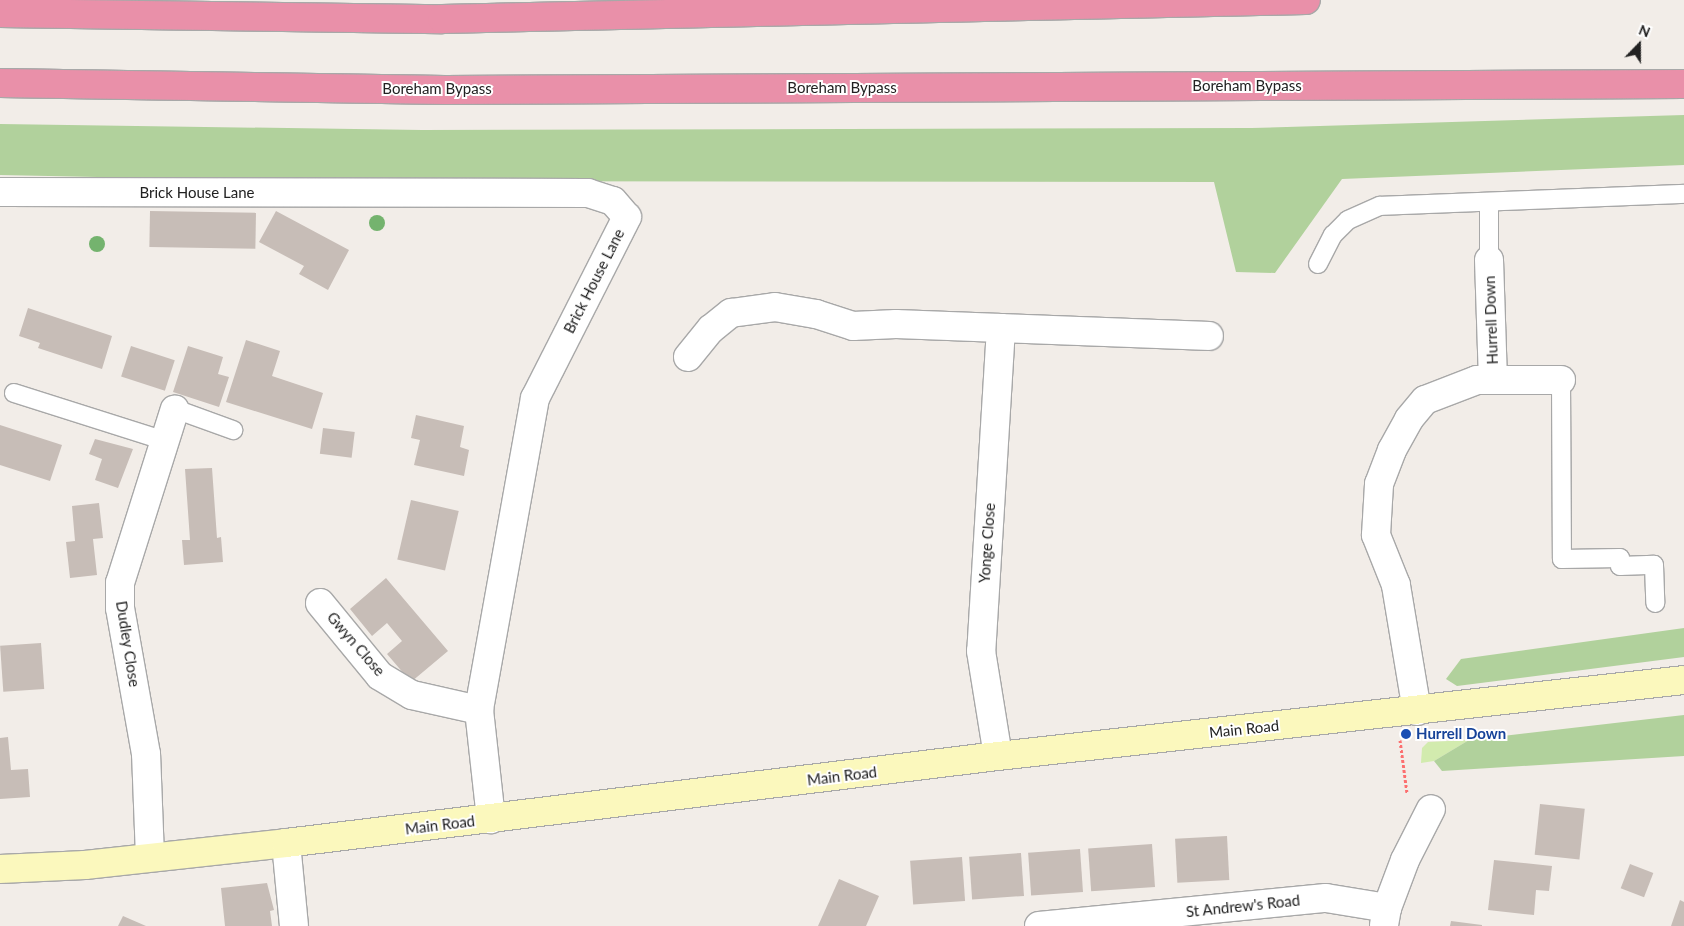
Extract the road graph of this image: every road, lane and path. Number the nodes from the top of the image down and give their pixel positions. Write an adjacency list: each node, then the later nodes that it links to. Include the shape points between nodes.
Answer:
1 (1306, 0): 2 (highway, via 442,18)
2 (0, 13)
3 (0, 83): 4 (highway, Boreham Bypass, via 445,90)
4 (1684, 84)
5 (0, 192): 22 (street, Brick House Lane, via 588,193 614,201 627,217 535,398)
6 (1684, 194): 7 (lane)
7 (1490, 202): 8 (lane); 9 (lane, via 1380,206 1348,220 1333,236)
8 (1489, 260): 13 (street, Hurrell Down)
9 (1318, 264)
10 (1001, 328): 11 (street); 12 (street, via 896,324 853,326 816,314 775,307 731,313 710,329); 24 (street, Yonge Close, via 980,651)
11 (1209, 336)
12 (688, 357)
13 (1493, 380): 14 (street, Hurrell Down); 23 (street, Hurrell Down, via 1477,380 1425,400 1392,450 1379,484 1376,535 1396,585)
14 (1561, 380): 20 (lane, via 1562,559 1620,558 1620,566 1654,565)
15 (14, 393): 18 (lane)
16 (175, 409): 17 (lane); 18 (street, Dudley Close)
17 (233, 430)
18 (165, 441): 28 (street, Dudley Close, via 120,583 120,608 146,754)
19 (320, 603): 22 (street, Gwyn Close, via 380,676 412,695)
20 (1655, 603)
21 (1684, 680): 23 (main road, Main Road)
22 (479, 710): 26 (street, Brick House Lane)
23 (1404, 712): 24 (main road, Main Road); 25 (path, via 1403,752)
24 (998, 756): 26 (main road, Main Road)
25 (1419, 803): 30 (street, St Andrew's Road, via 1412,844)
26 (491, 819): 27 (main road, Main Road)
27 (286, 842): 28 (main road, Main Road); 31 (street)
28 (150, 857): 29 (main road, Main Road)
29 (0, 869)
30 (1385, 917): 32 (street, St Andrew's Road, via 1326,898)
31 (294, 926)
32 (1039, 926)

